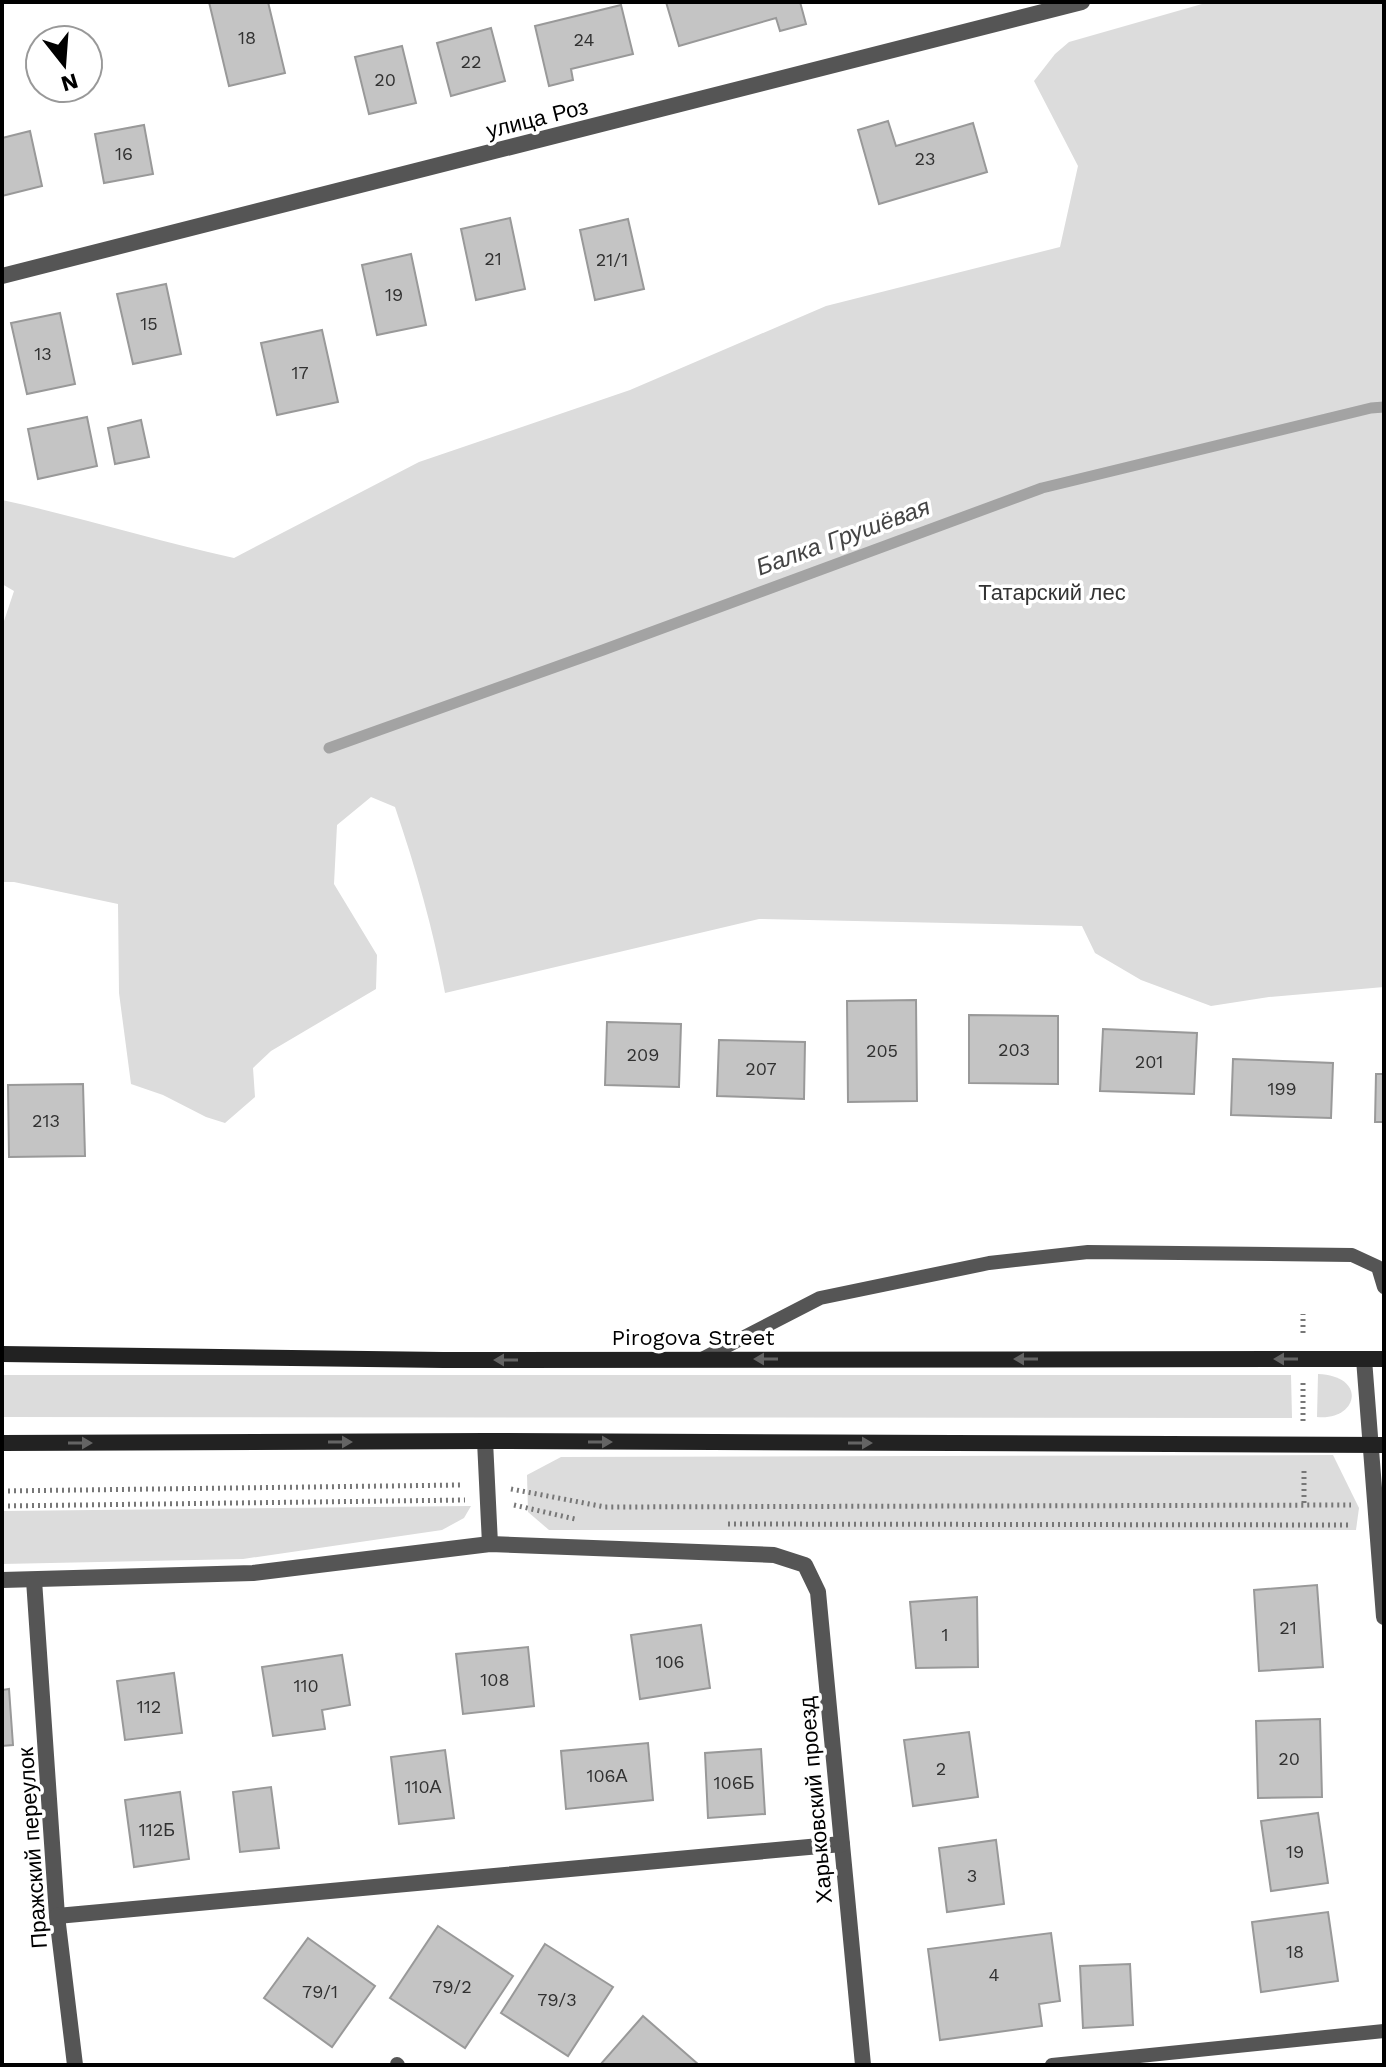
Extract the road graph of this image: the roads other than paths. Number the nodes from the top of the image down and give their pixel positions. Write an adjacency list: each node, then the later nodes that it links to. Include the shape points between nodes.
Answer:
1 (1082, 2): 2 (street, улица Роз)
2 (1063, 4): 3 (street, улица Роз)
3 (2, 276)
4 (1384, 1287): 6 (lane, via 1378,1267 1352,1255 1088,1252 989,1263 820,1298)
5 (2, 1354): 6 (main road, Pirogova Street, one-way to 5)
6 (702, 1359): 7 (main road, Pirogova Street, one-way to 6)
7 (1364, 1359): 8 (main road, Pirogova Street); 11 (street)
8 (1384, 1359)
9 (485, 1441): 10 (main road, one-way to 9); 11 (main road, one-way to 11); 12 (street)
10 (2, 1443)
11 (1377, 1445): 15 (street, via 1374,1504)
12 (490, 1544): 14 (street, via 253,1573); 17 (street, Харьковский проезд, via 774,1555 805,1565 818,1592)
13 (2, 1580): 14 (street)
14 (34, 1580): 18 (street, Пражский переулок)
15 (1384, 1604): 16 (street)
16 (1384, 1617)
17 (842, 1844): 18 (street); 21 (street, Харьковский проезд)
18 (57, 1916): 20 (street, Пражский переулок)
19 (1384, 2031): 22 (lane)
20 (75, 2065)
21 (863, 2065)
22 (1052, 2065)

